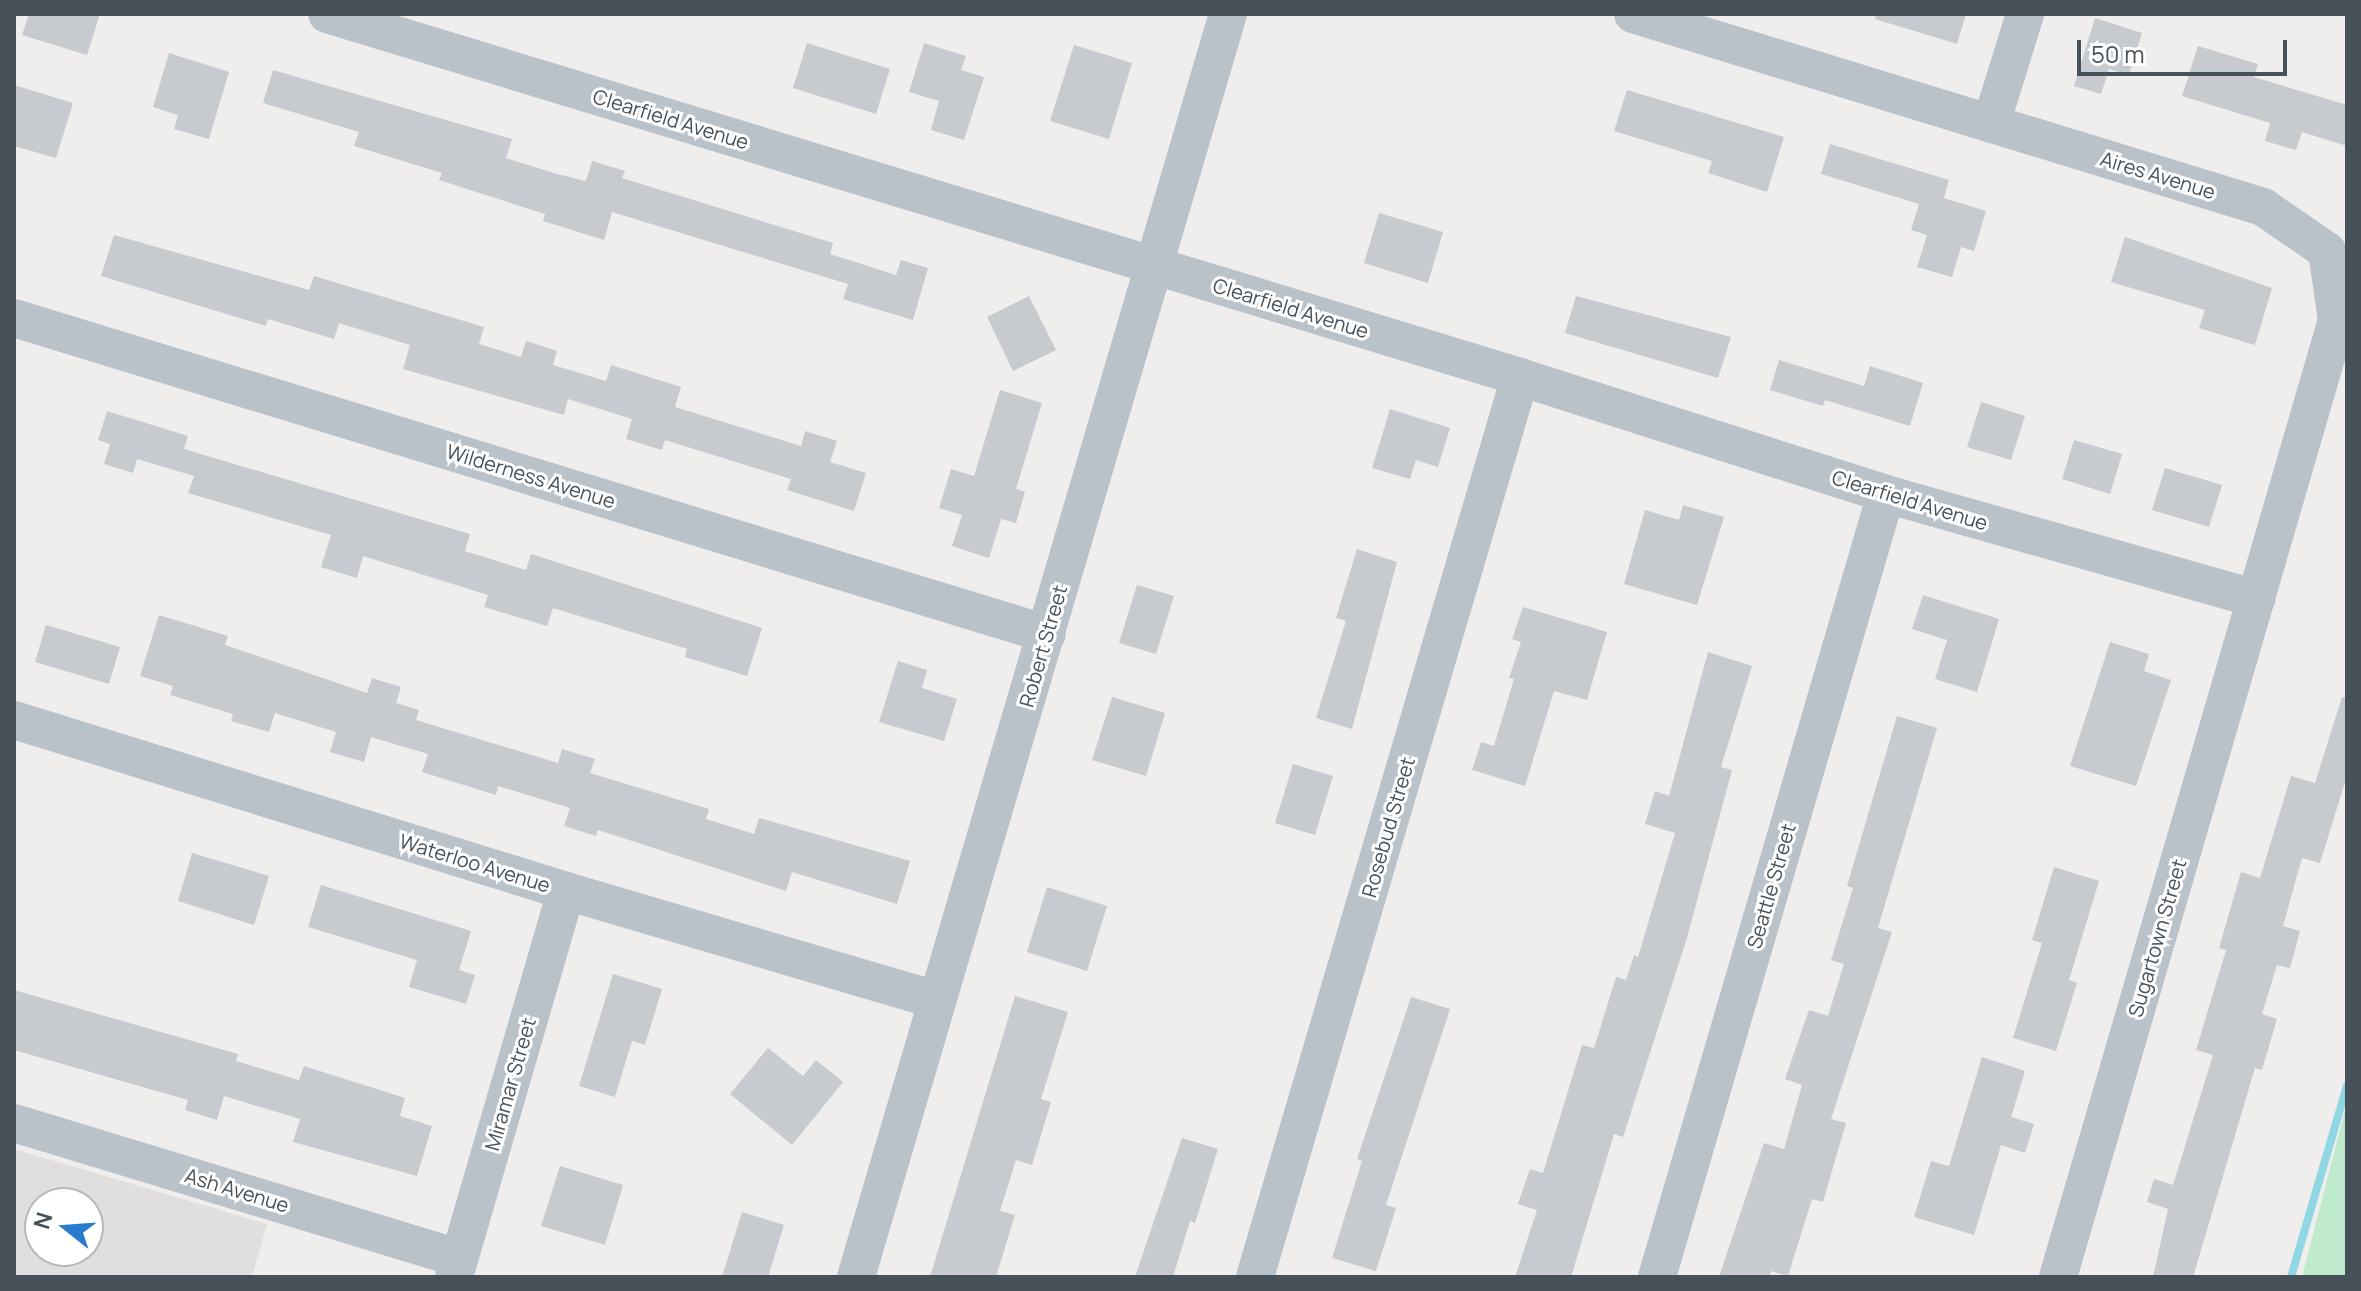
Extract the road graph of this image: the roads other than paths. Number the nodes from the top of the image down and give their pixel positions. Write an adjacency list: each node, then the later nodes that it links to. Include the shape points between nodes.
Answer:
1 (327, 14): 6 (street, Clearfield Avenue)
2 (1228, 14): 6 (street, Robert Street)
3 (1633, 14): 5 (street, Aires Avenue)
4 (2025, 14): 5 (street)
5 (1991, 124): 10 (street, Aires Avenue, via 2263,207 2327,251 2337,320)
6 (1152, 267): 8 (street, Clearfield Avenue); 11 (street, Robert Street)
7 (14, 318): 11 (street, Wilderness Avenue)
8 (1520, 377): 9 (street, Clearfield Avenue); 18 (street, Rosebud Street)
9 (1886, 494): 10 (street, Clearfield Avenue); 19 (street, Seattle Street)
10 (2256, 599): 20 (street, Sugartown Street)
11 (1047, 634): 14 (street, Robert Street)
12 (14, 720): 13 (street, Waterloo Avenue)
13 (566, 891): 14 (street, Waterloo Avenue); 16 (street, Miramar Street)
14 (937, 1000): 17 (street, Robert Street)
15 (14, 1123): 16 (street, Ash Avenue)
16 (456, 1268)
17 (856, 1277)
18 (1255, 1277)
19 (1657, 1277)
20 (2058, 1277)

